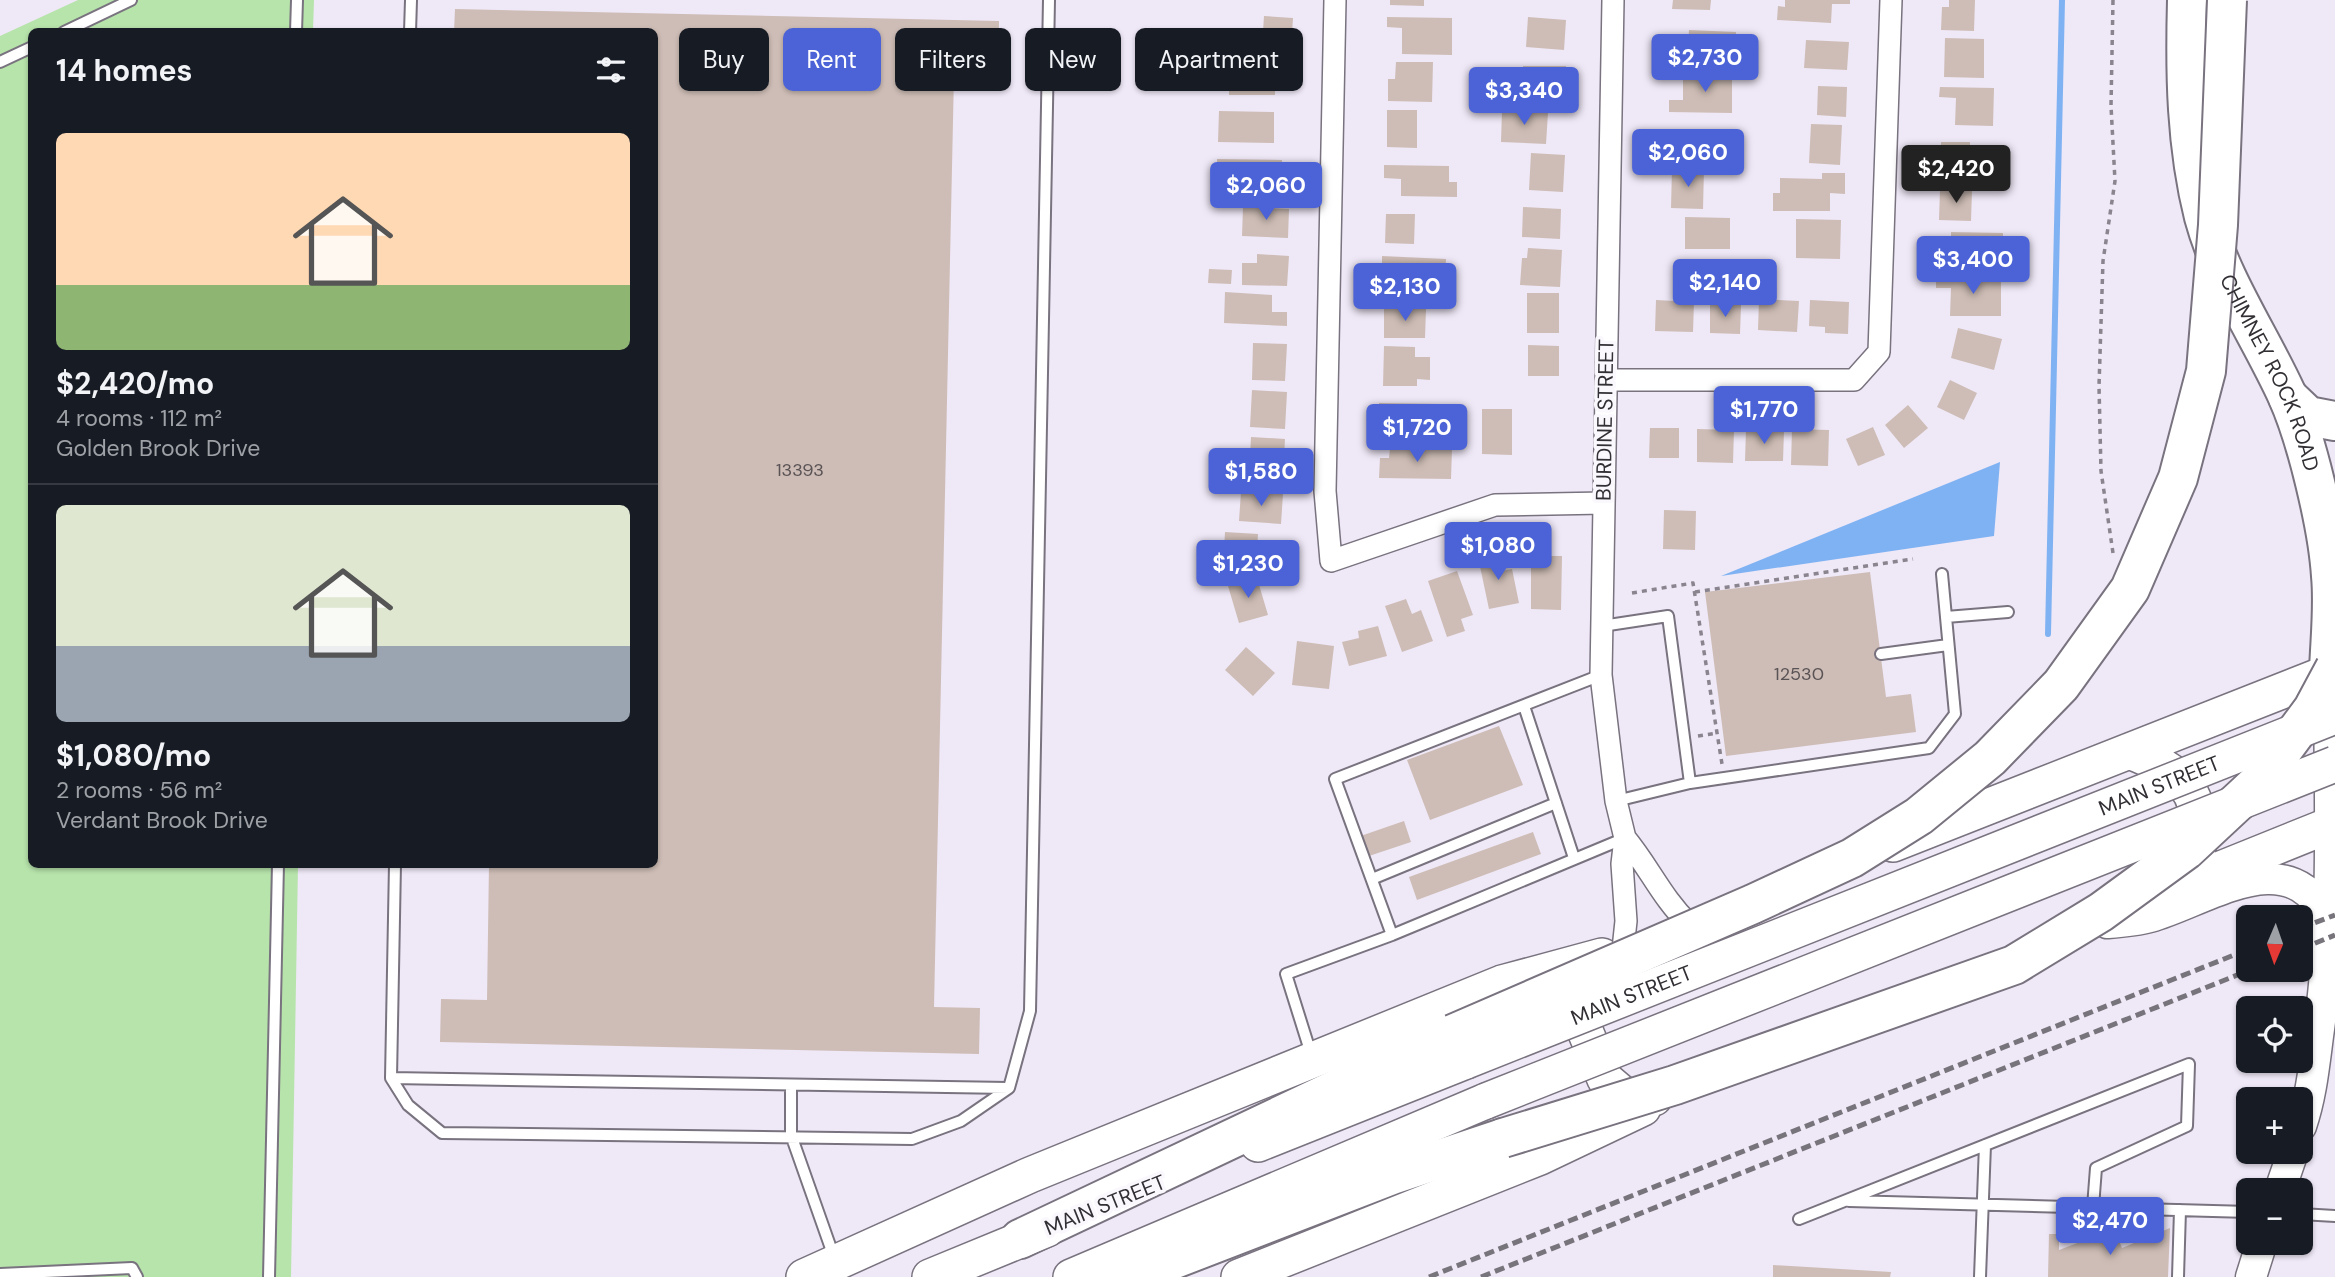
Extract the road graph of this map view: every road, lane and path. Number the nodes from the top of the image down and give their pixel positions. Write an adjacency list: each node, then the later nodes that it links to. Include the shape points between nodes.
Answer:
1 (131, 0): 11 (lane)
2 (297, 0): 12 (lane)
3 (411, 0): 13 (lane)
4 (1049, 0): 59 (lane, via 1030,1011)
5 (1335, 0): 19 (street, via 1325,491 1331,561 1495,505)
6 (1613, 0): 16 (street, BURDINE STREET)
7 (1891, 0): 16 (street, via 1879,352 1854,380)
8 (2113, 0): 20 (path, via 2115,181 2103,261 2099,386 2101,471)
9 (2187, 0): 17 (highway, CHIMNEY ROCK ROAD, via 2189,144 2205,219 2234,292)
10 (2227, 0): 54 (highway, bridge, via 2218,225 2206,372 2178,478 2130,589 2061,685 1990,758 1919,817 1852,858)
11 (72, 28)
12 (296, 28)
13 (410, 28)
14 (28, 49): 15 (lane)
15 (0, 62)
16 (1606, 380): 19 (street, BURDINE STREET)
17 (2288, 397): 18 (highway, via 2308,416); 30 (highway, CHIMNEY ROCK ROAD, via 2312,476 2332,576)
18 (2335, 421)
19 (1604, 503): 27 (street, BURDINE STREET)
20 (2113, 555)
21 (1913, 559): 23 (path)
22 (1942, 574): 26 (lane)
23 (1695, 592): 24 (path, via 1693,583); 34 (path)
24 (1632, 593)
25 (2008, 612): 26 (lane)
26 (1946, 617): 28 (lane)
27 (1602, 626): 31 (street, BURDINE STREET); 39 (lane, via 1668,616)
28 (1948, 645): 29 (lane); 39 (lane, via 1955,714 1929,748)
29 (1881, 654)
30 (2333, 670): 36 (highway); 42 (main road, CHIMNEY ROCK ROAD); 80 (highway, bridge, via 2313,709 2259,782 2195,842 2101,912 2014,965 1675,1085 1392,1175)
31 (1601, 675): 32 (lane); 40 (street, BURDINE STREET)
32 (1524, 706): 41 (lane); 47 (lane, via 1335,779)
33 (2335, 716): 54 (highway, MAIN STREET, bridge)
34 (1717, 733): 35 (path); 37 (path, via 1722,765)
35 (1697, 737)
36 (2129, 751): 48 (highway, via 2155,761 2186,783 2196,802 2197,854); 50 (highway)
37 (1735, 763)
38 (2335, 764): 79 (highway, MAIN STREET, bridge, via 1486,1101)
39 (1690, 783): 40 (lane)
40 (1616, 801): 43 (street, BURDINE STREET)
41 (1556, 803): 44 (lane); 47 (lane)
42 (2333, 823): 48 (highway); 49 (main road, CHIMNEY ROCK ROAD)
43 (1625, 838): 44 (lane); 50 (street, BURDINE STREET, via 1670,906); 53 (street, BURDINE STREET, via 1626,911)
44 (1574, 858): 52 (lane)
45 (278, 868): 76 (lane)
46 (395, 868): 56 (lane)
47 (1371, 879): 52 (lane)
48 (2176, 887): 51 (highway)
49 (2327, 918): 51 (main road, via 2318,900 2277,876 2236,885 2148,918); 58 (main road, CHIMNEY ROCK ROAD, via 2325,990)
50 (1689, 924): 53 (highway)
51 (2075, 928): 60 (highway)
52 (1392, 935): 55 (lane, via 1286,974)
53 (1618, 951): 55 (highway, via 1502,983); 60 (highway, via 1587,969 1577,988 1577,1009 1605,1079 1625,1096 1644,1100)
54 (1460, 1047): 71 (highway)
55 (1312, 1060): 73 (highway, via 1030,1175)
56 (391, 1078): 57 (lane); 61 (lane, via 408,1105 442,1133)
57 (791, 1085): 59 (lane); 61 (lane)
58 (2311, 1087)
59 (1009, 1088): 61 (lane, via 961,1121 912,1139)
60 (1668, 1096): 81 (highway, via 1540,1157)
61 (792, 1135): 73 (lane)
62 (1985, 1145): 63 (lane); 64 (lane); 65 (lane, via 2189,1064 2187,1126 2096,1168)
63 (1843, 1201): 64 (lane); 70 (lane)
64 (1983, 1204): 65 (lane); 82 (lane)
65 (2093, 1207): 66 (lane)
66 (2180, 1210): 67 (lane); 83 (lane)
67 (2236, 1212)
68 (2313, 1215): 69 (lane)
69 (2335, 1216)
70 (1799, 1219)
71 (1020, 1240): 78 (highway, MAIN STREET)
72 (2258, 1255): 84 (main road)
73 (836, 1262): 77 (highway)
74 (0, 1274): 75 (lane, via 132,1268)
75 (137, 1277)
76 (269, 1277)
77 (804, 1277)
78 (930, 1277)
79 (1071, 1277)
80 (1128, 1277)
81 (1239, 1277)
82 (1980, 1277)
83 (2178, 1277)
84 (2251, 1277)

